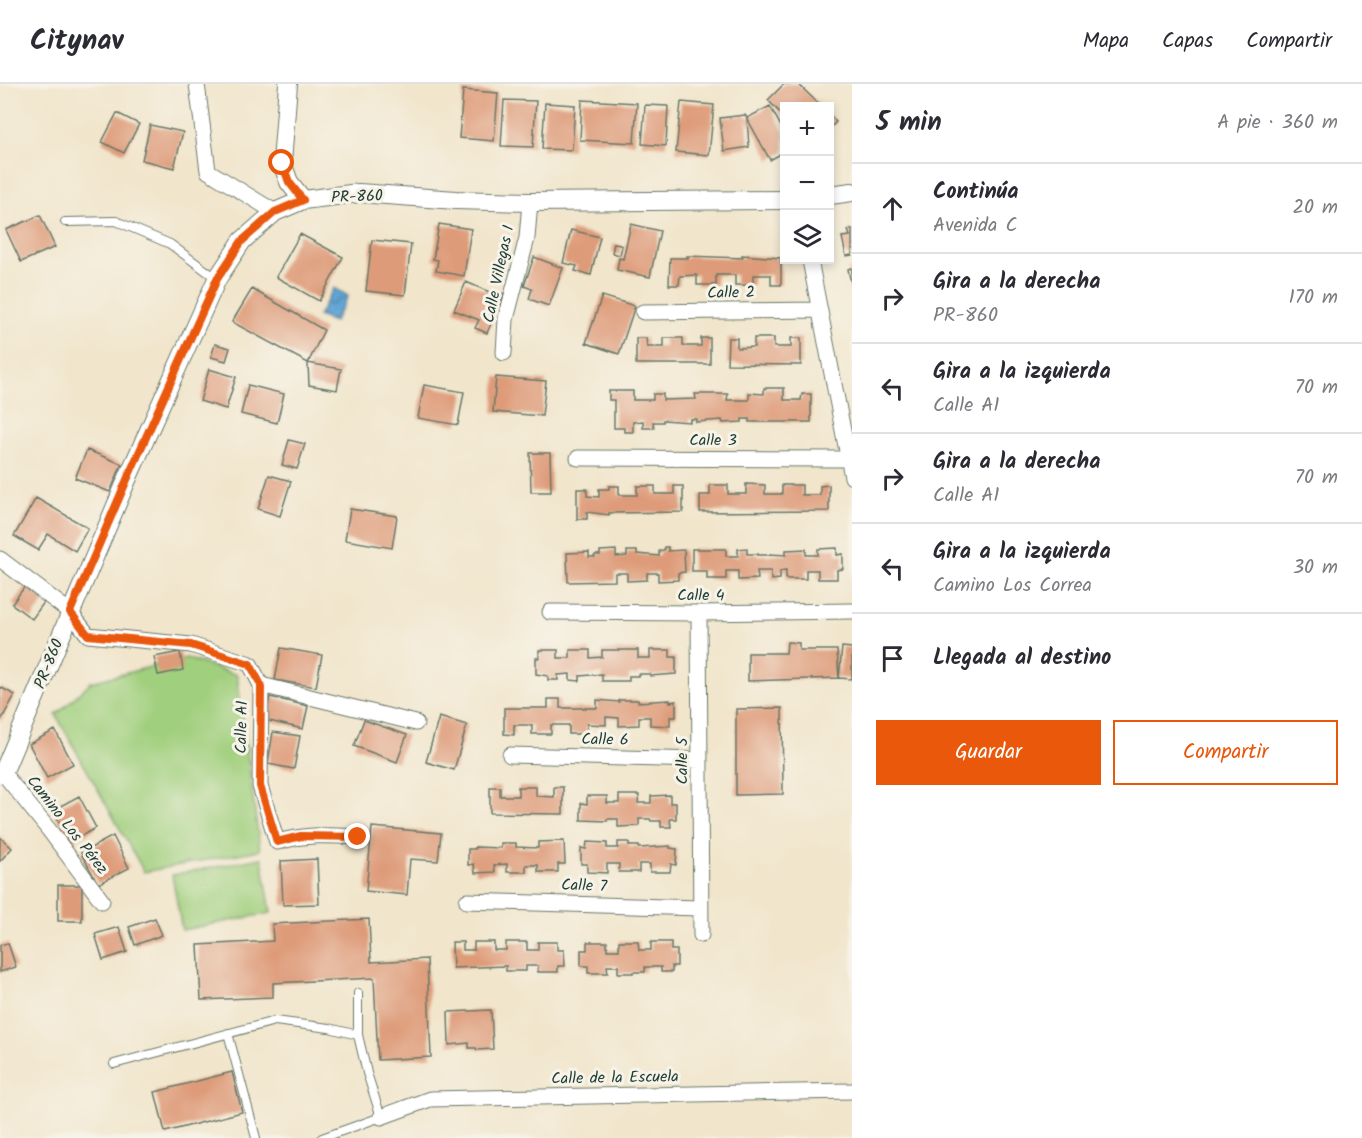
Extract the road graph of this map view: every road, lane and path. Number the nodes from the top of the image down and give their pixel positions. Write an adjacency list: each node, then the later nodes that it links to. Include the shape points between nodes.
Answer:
1 (197, 84): 8 (street, via 208,171)
2 (288, 84): 5 (street, via 282,163 289,182)
3 (852, 192): 4 (street)
4 (834, 194)
5 (303, 200): 7 (street, PR-860 / PR-860, via 359,193); 8 (street, PR-860 / PR-860)
6 (780, 200): 7 (street, PR-860 / PR-860)
7 (530, 202): 14 (street, Calle Villegas I, via 527,238 506,319)
8 (275, 212): 11 (street, PR-860 / PR-860, via 242,241)
9 (64, 222): 11 (lane, via 116,221 170,244)
10 (811, 264): 12 (street)
11 (217, 279): 20 (street, PR-860 / PR-860)
12 (820, 310): 13 (street, Calle 2); 16 (street)
13 (643, 312)
14 (504, 353)
15 (578, 458): 16 (street, Calle 3)
16 (848, 459): 17 (street)
17 (852, 477)
18 (0, 559): 20 (street, Calle A1)
19 (852, 611): 22 (street, Calle 4)
20 (70, 612): 23 (street, Calle A1, via 88,635 191,645 250,664); 27 (street, PR-860 / PR-860)
21 (550, 612): 22 (street, Calle 4)
22 (699, 613): 26 (street, Calle 5)
23 (261, 685): 24 (street); 28 (street, Calle A1, via 260,786 277,842 301,836)
24 (416, 723)
25 (510, 756): 26 (street, Calle 6)
26 (700, 760): 31 (street, Calle 5)
27 (1, 773): 29 (street, Camino Los Pérez)
28 (358, 837)
29 (102, 901)
30 (467, 901): 31 (street, Calle 7)
31 (699, 908): 32 (street, Calle 5)
32 (700, 935)
33 (358, 993): 35 (lane)
34 (228, 1033): 35 (lane, via 275,1021); 36 (lane); 39 (lane)
35 (358, 1035): 38 (lane)
36 (114, 1064)
37 (852, 1091): 38 (street, Calle de la Escuela, via 430,1099)
38 (381, 1117): 40 (lane)
39 (256, 1138)
40 (322, 1138)

